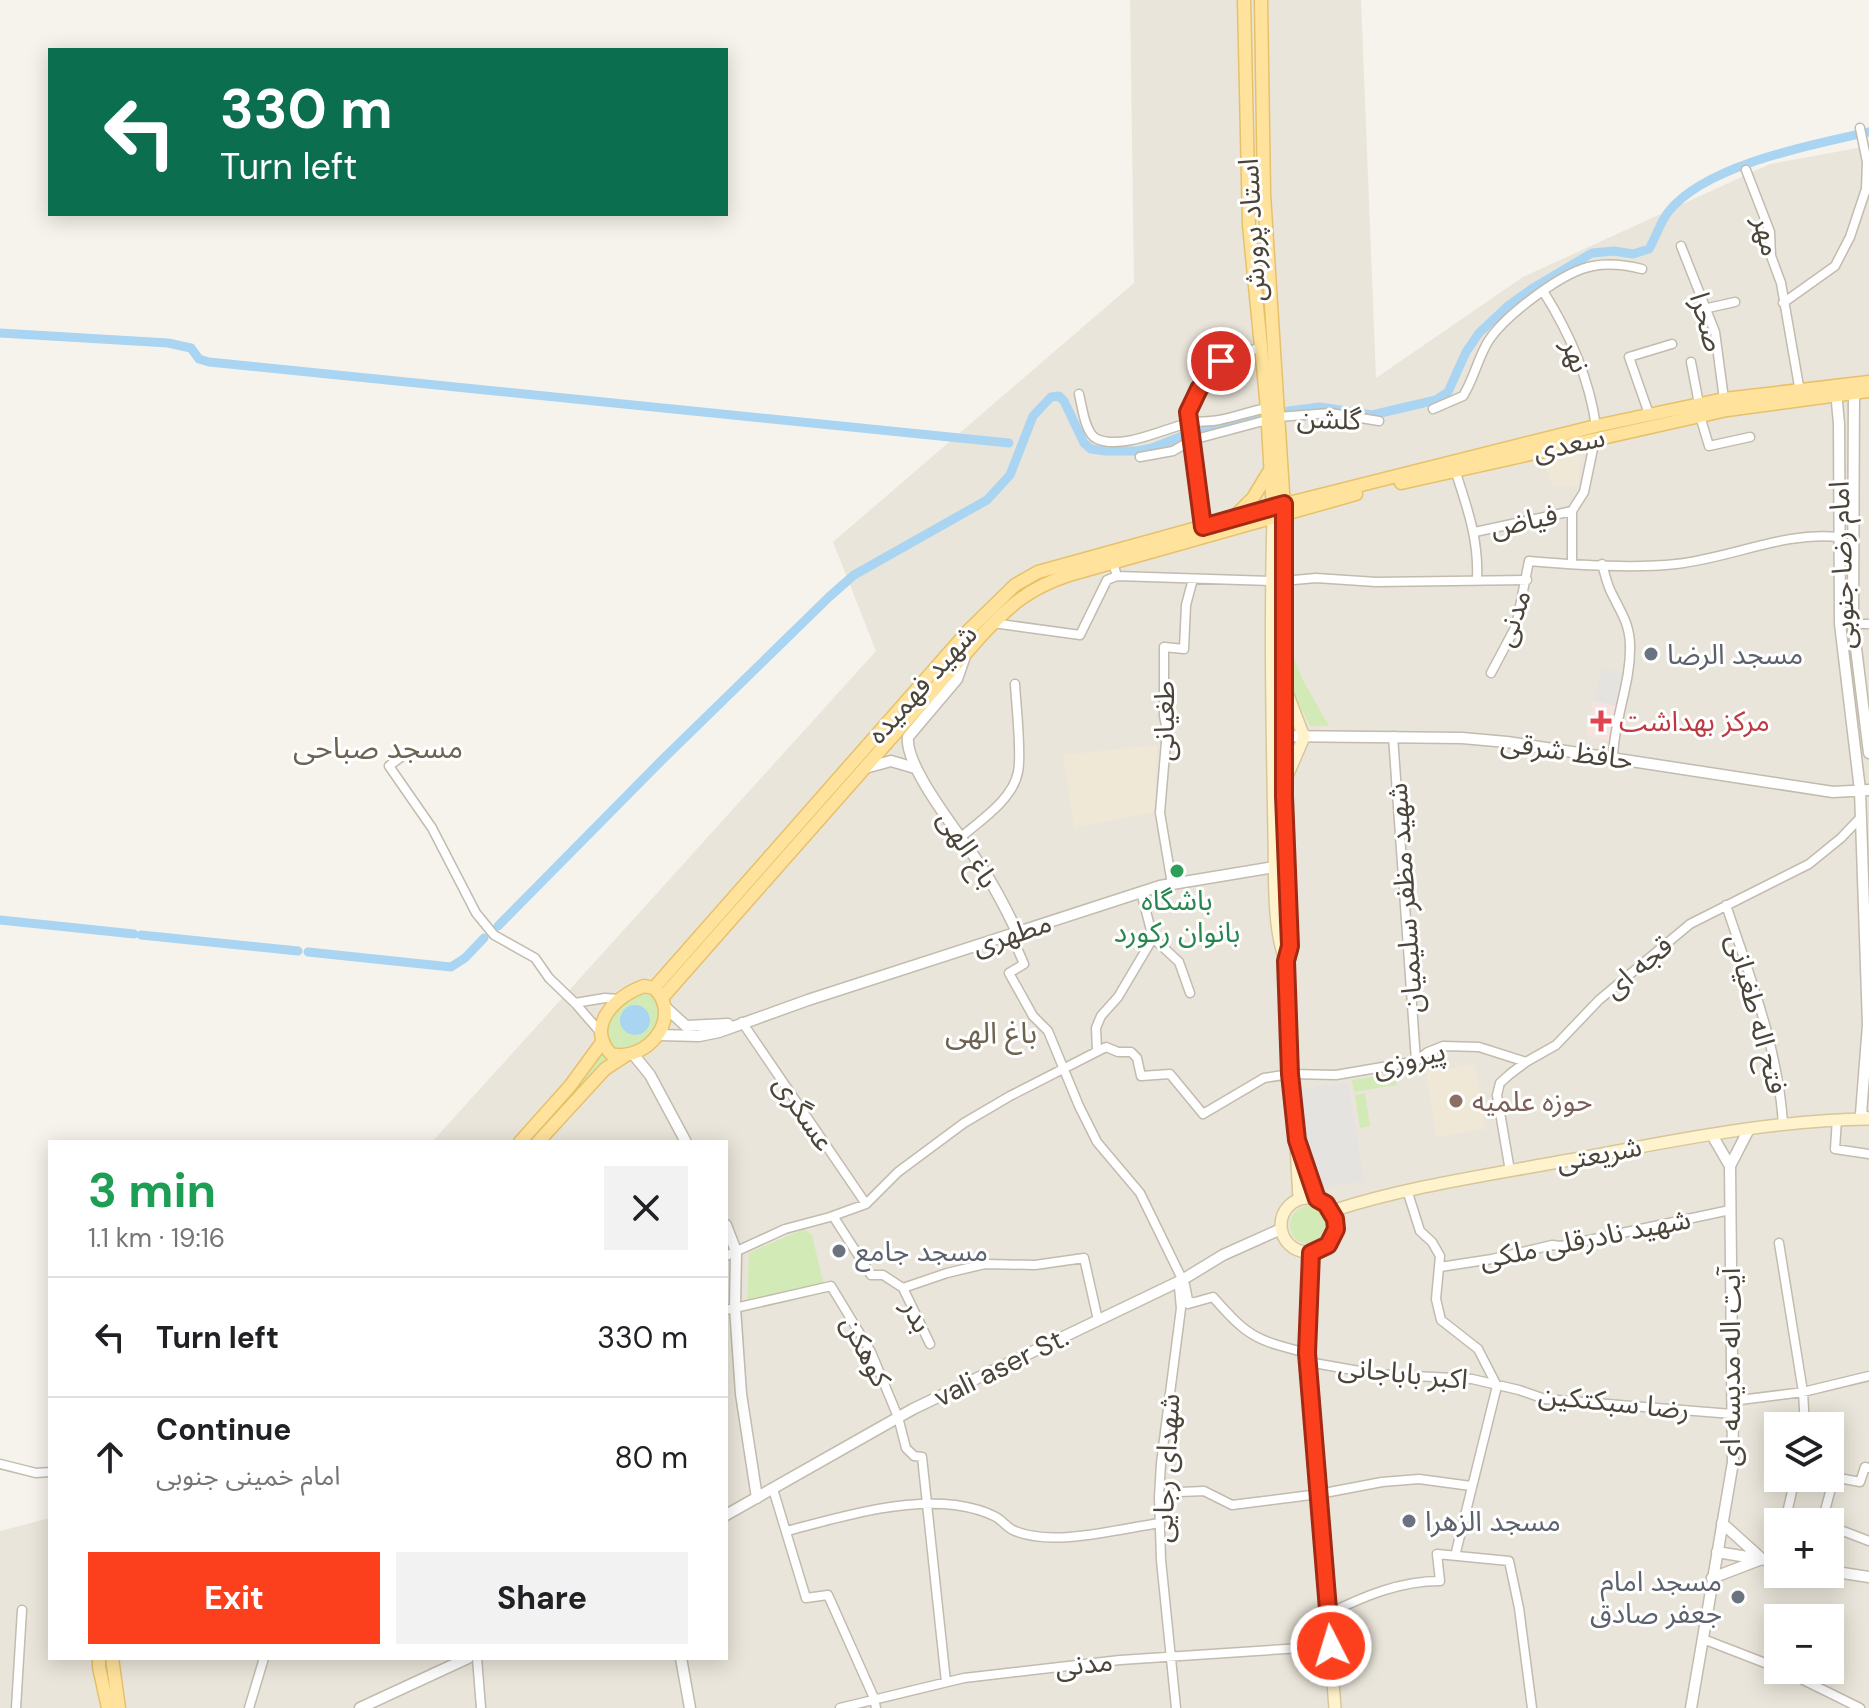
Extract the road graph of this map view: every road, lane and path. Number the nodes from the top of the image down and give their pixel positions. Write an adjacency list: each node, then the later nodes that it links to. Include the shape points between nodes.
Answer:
1 (1244, 0): 6 (main road, استاد پرورش)
2 (1261, 0): 5 (main road, استاد پرورش)
3 (1860, 128): 11 (street, via 1866,189 1850,237 1835,266)
4 (1746, 170): 11 (street, مهر, via 1770,232)
5 (1266, 223): 6 (main road); 27 (main road, استاد پرورش)
6 (1249, 225): 14 (main road, استاد پرورش)
7 (1681, 246): 12 (street, صحرا)
8 (1642, 269): 9 (street, via 1591,266)
9 (1543, 291): 23 (street, via 1489,340 1463,396); 31 (street, نهر, via 1572,343)
10 (1735, 302): 12 (street)
11 (1783, 303): 20 (street, مهر)
12 (1708, 308): 22 (street, صحرا)
13 (1672, 344): 26 (street, via 1629,357)
14 (1260, 348): 27 (main road, استاد پرورش); 30 (street, via 1216,365 1192,400)
15 (1691, 362): 24 (street)
16 (1869, 382): 17 (main road, سعدی)
17 (1854, 389): 18 (main road, سعدی); 19 (main road, سعدی); 28 (street, امام رضا جنوبی)
18 (1836, 391): 20 (main road, سعدی); 24 (main road, سعدی); 25 (street, امام رضا جنوبی)
19 (1869, 391)
20 (1800, 392): 22 (main road, سعدی)
21 (1079, 394): 30 (street, via 1090,433 1098,439 1129,440)
22 (1724, 399): 24 (main road, سعدی)
23 (1433, 409)
24 (1700, 410): 26 (main road, سعدی); 31 (main road, سعدی); 32 (street, via 1709,446)
25 (1838, 413): 28 (street, via 1847,406); 42 (street, امام رضا جنوبی)
26 (1649, 414): 31 (main road, سعدی)
27 (1271, 415): 29 (street, گلشن, via 1330,413); 30 (street); 33 (street); 36 (main road, استاد پرورش); 37 (main road, استاد پرورش)
28 (1855, 415): 51 (street, امام رضا جنوبی)
29 (1379, 421)
30 (1188, 423): 33 (street)
31 (1596, 432): 35 (main road, سعدی); 38 (street, via 1584,492)
32 (1750, 437)
33 (1192, 440): 34 (street, via 1173,451); 40 (street)
34 (1140, 457)
35 (1454, 466): 37 (main road, سعدی); 41 (street)
36 (1270, 470): 37 (main road, استاد پرورش); 39 (main road)
37 (1278, 511): 39 (main road, شهید فهمیده); 45 (main road, شهید فهمیده); 49 (main road)
38 (1572, 511): 41 (street, فیاض); 43 (street)
39 (1233, 518): 40 (main road, شهید فهمیده)
40 (1203, 527): 77 (main road, شهید فهمیده, via 1085,557 1015,585 969,630)
41 (1475, 532): 47 (street)
42 (1839, 537): 44 (street, via 1815,534 1676,564); 65 (street, امام رضا جنوبی, via 1840,624)
43 (1572, 564): 44 (street); 48 (street, مدنی, via 1529,561)
44 (1602, 564): 62 (street, via 1626,619 1630,645)
45 (1115, 569): 46 (street); 50 (main road, شهید فهمیده, via 1034,588); 50 (street, via 1080,635)
46 (1193, 579): 49 (street); 71 (street, طغیانی, via 1184,649 1164,647 1167,730 1160,813)
47 (1477, 579): 48 (street); 49 (street)
48 (1527, 580): 54 (street, مدنی, via 1516,626)
49 (1277, 581): 55 (main road); 57 (main road)
50 (993, 623): 53 (main road, شهید فهمیده)
51 (1853, 624): 52 (street); 60 (street, امام رضا جنوبی)
52 (1869, 624)
53 (966, 653): 63 (main road, شهید فهمیده); 64 (street, via 957,679 908,737)
54 (1491, 673)
55 (1283, 681): 57 (main road); 59 (main road)
56 (1015, 684): 69 (street, via 1019,772 1003,798)
57 (1278, 736): 59 (street, حافظ شرقی); 67 (main road); 70 (main road)
58 (1393, 736): 59 (street, حافظ شرقی); 62 (street, حافظ شرقی, via 1517,743); 86 (street, شهید مظفر سلیمیان)
59 (1304, 737): 67 (main road, via 1290,765)
60 (1869, 753)
61 (401, 757): 79 (street, via 389,766 432,828 472,908 494,935 535,958)
62 (1613, 757): 66 (street, حافظ شرقی)
63 (865, 768): 64 (street, via 891,761); 77 (main road, شهید فهمیده)
64 (915, 768): 69 (street, باغ الهی)
65 (1864, 790): 66 (street, حافظ شرقی); 68 (street, امام رضا جنوبی)
66 (1837, 791): 68 (street)
67 (1284, 796): 70 (main road)
68 (1862, 810): 73 (street, قجه ای, via 1841,838 1809,864); 92 (street, امام رضا جنوبی, via 1868,1025 1861,1114)
69 (961, 837): 74 (street, باغ الهی, via 999,895)
70 (1281, 866): 71 (street, مطهری); 89 (main road, via 1290,946)
71 (1172, 884): 72 (street, مطهری)
72 (1141, 892): 74 (street, مطهری); 75 (street)
73 (1726, 905): 87 (street, قجه ای, via 1690,924 1599,1000 1556,1045); 93 (street, فتح اله طغیانی, via 1771,1047)
74 (1014, 933): 80 (street, مطهری); 88 (street, via 1024,964 1009,973 1033,1016 1048,1031)
75 (1153, 938): 76 (street, via 1179,962); 84 (street, via 1101,1016)
76 (1190, 993)
77 (660, 997): 78 (main road, via 644,986); 80 (street, via 686,1026); 81 (main road)
78 (618, 999): 79 (street); 82 (main road, via 603,1019)
79 (575, 1003): 82 (street)
80 (742, 1022): 81 (street, via 699,1036); 106 (street, عسگری)
81 (659, 1035): 83 (main road)
82 (602, 1037): 85 (main road, via 611,1054); 96 (main road, via 570,1086)
83 (647, 1047): 85 (main road); 90 (street)
84 (1097, 1050): 88 (street); 89 (street, پیروزی, via 1131,1052 1141,1076 1170,1074 1203,1114 1264,1078)
85 (629, 1055): 90 (street); 97 (main road, via 605,1069)
86 (1416, 1061): 87 (street, پیروزی, via 1435,1048 1455,1046 1479,1047); 89 (street, پیروزی, via 1336,1075)
87 (1526, 1062): 102 (street, قجه ای, via 1500,1083 1497,1095)
88 (1064, 1069): 106 (street, via 964,1123 898,1172); 115 (street, via 1097,1142 1140,1193)
89 (1290, 1074): 99 (main road)
90 (650, 1075): 98 (street)
91 (1837, 1119): 92 (main road, شریعتی); 93 (main road, شریعتی); 100 (street, via 1835,1149)
92 (1869, 1119)
93 (1783, 1123): 94 (main road, شریعتی)
94 (1749, 1129): 95 (main road, شریعتی); 101 (street)
95 (1712, 1135): 101 (street); 102 (main road, شریعتی)
96 (522, 1140)
97 (540, 1140)
98 (685, 1140)
99 (1297, 1140): 104 (main road); 105 (main road)
100 (1869, 1154)
101 (1730, 1166): 107 (street, آیت اله مدیسه ای)
102 (1510, 1171): 103 (main road, شریعتی)
103 (1407, 1190): 108 (main road, شریعتی); 114 (street, via 1420,1231 1440,1256)
104 (1299, 1199): 105 (main road); 110 (main road, via 1285,1211)
105 (1317, 1199): 108 (main road)
106 (866, 1204): 109 (street)
107 (1730, 1210): 114 (street, شهید نادرقلی ملکی); 126 (street, آیت اله مدیسه ای)
108 (1332, 1211): 113 (main road, via 1333,1238)
109 (833, 1216): 112 (street, via 785,1229); 116 (street, via 871,1275 883,1275)
110 (1281, 1229): 113 (main road, via 1295,1249); 115 (street, vali aser St.)
111 (1779, 1243): 125 (street)
112 (731, 1253): 119 (street)
113 (1311, 1253): 122 (main road)
114 (1440, 1267): 124 (street, via 1436,1299 1441,1320 1478,1349)
115 (1182, 1280): 117 (street); 118 (street, شهدای رجایی); 120 (street, vali aser St.)
116 (903, 1288): 120 (street, via 985,1264 1035,1265 1084,1258); 121 (street, بدر)
117 (1192, 1302): 118 (street); 122 (street, اکبر باباجانی, via 1213,1297 1248,1334)
118 (1181, 1308): 136 (street, شهدای رجایی)
119 (730, 1309): 129 (street, کوهکن, via 831,1286 871,1352); 137 (street)
120 (1098, 1320): 129 (street, vali aser St.)
121 (930, 1344)
122 (1308, 1358): 124 (street, اکبر باباجانی, via 1376,1374 1472,1379); 135 (main road)
123 (1869, 1376): 125 (street)
124 (1497, 1386): 128 (street, رضا سبکتکین, via 1545,1399); 133 (street)
125 (1803, 1392): 126 (street); 127 (street)
126 (1732, 1401): 128 (street, آیت اله مدیسه ای)
127 (1804, 1412)
128 (1732, 1414): 142 (street, آیت اله مدیسه ای, via 1733,1462)
129 (898, 1417): 134 (street, vali aser St.); 138 (street, کوهکن, via 906,1448 922,1457)
130 (0, 1464): 132 (street)
131 (1869, 1468): 139 (street, via 1860,1482 1834,1477)
132 (48, 1472)
133 (1471, 1486): 135 (street, via 1419,1479); 147 (street)
134 (773, 1489): 137 (street, vali aser St.); 143 (street)
135 (1319, 1494): 136 (street, via 1232,1505 1204,1491); 153 (main road)
136 (1159, 1497): 141 (street, شهدای رجایی)
137 (757, 1498): 140 (street, vali aser St.)
138 (927, 1504): 141 (street, via 975,1509 998,1518 1012,1531 1034,1536 1077,1536); 143 (street, via 868,1511); 164 (street)
139 (1826, 1508)
140 (728, 1514)
141 (1160, 1523): 156 (street, شهدای رجایی)
142 (1722, 1523): 146 (street, آیت اله مدیسه ای); 148 (street)
143 (787, 1531): 166 (street, via 806,1598 828,1595)
144 (1844, 1531): 145 (street)
145 (1869, 1541)
146 (1717, 1552): 148 (street); 151 (street, آیت اله مدیسه ای)
147 (1455, 1556): 153 (street, via 1437,1554 1440,1581 1393,1587); 177 (street, via 1509,1561)
148 (1762, 1559): 151 (street)
149 (1844, 1573): 150 (street)
150 (1869, 1577)
151 (1712, 1578): 154 (street, آیت اله مدیسه ای)
152 (22, 1610): 167 (street)
153 (1328, 1614): 155 (main road)
154 (1703, 1639): 163 (street); 178 (street, آیت اله مدیسه ای)
155 (1331, 1646): 156 (street, مدنی); 176 (main road)
156 (1171, 1658): 164 (street, مدنی); 175 (street, شهدای رجایی)
157 (99, 1660): 168 (main road)
158 (112, 1660): 169 (main road)
159 (263, 1660): 170 (street)
160 (464, 1660): 171 (street)
161 (477, 1660): 172 (street)
162 (681, 1660): 173 (street)
163 (1764, 1662)
164 (946, 1682): 166 (street, مدنی)
165 (1811, 1684): 179 (street)
166 (875, 1703): 174 (street, مدنی)
167 (16, 1708)
168 (108, 1708)
169 (119, 1708)
170 (249, 1708)
171 (360, 1708)
172 (481, 1708)
173 (690, 1708)
174 (840, 1708)
175 (1176, 1708)
176 (1335, 1708)
177 (1532, 1708)
178 (1691, 1708)
179 (1860, 1708)

